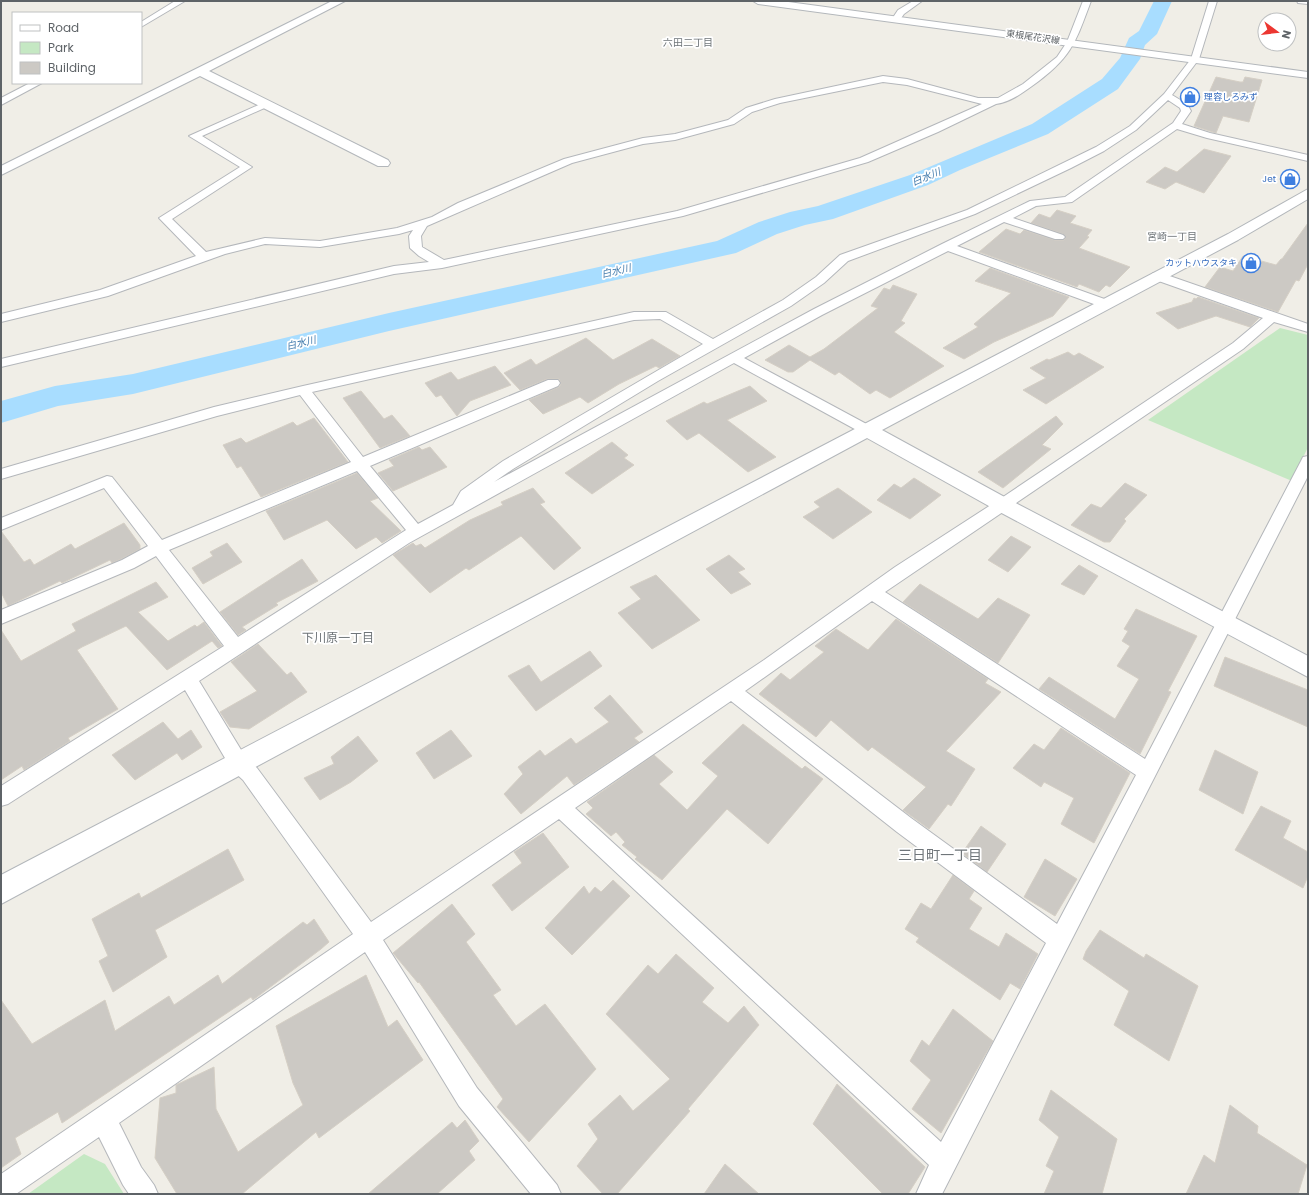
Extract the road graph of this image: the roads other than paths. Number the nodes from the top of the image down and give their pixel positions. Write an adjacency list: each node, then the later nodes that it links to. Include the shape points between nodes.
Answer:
1 (181, 1): 10 (street)
2 (340, 1): 13 (street)
3 (758, 1): 9 (street, 東根尾花沢線)
4 (918, 1): 9 (street, via 901,12)
5 (1087, 1): 11 (street)
6 (1213, 1): 12 (street)
7 (1301, 1): 8 (street)
8 (1308, 2)
9 (896, 19): 11 (street, 東根尾花沢線)
10 (142, 24)
11 (1073, 43): 12 (street, 東根尾花沢線); 18 (street, via 1050,68 1003,100)
12 (1193, 59): 14 (street, 東根尾花沢線); 16 (street)
13 (199, 71): 19 (street); 23 (street)
14 (1308, 75)
15 (35, 84): 17 (street)
16 (1167, 96): 20 (street, via 1184,106 1186,111); 36 (street, via 1133,128 1100,149 971,212 844,258 820,280 787,303)
17 (1, 102)
18 (994, 102): 26 (street, via 952,95 899,80 883,79 778,101 749,110 731,122 675,138 630,144 568,161); 30 (street, via 864,160 770,188 679,214)
19 (266, 105): 22 (street); 29 (street, via 194,136 247,167 165,218)
20 (1176, 125): 21 (street, via 1207,135); 25 (street, via 1068,200 1034,203)
21 (1308, 158)
22 (383, 163)
23 (1, 171)
24 (1308, 193): 31 (street, via 1239,234)
25 (1003, 218): 27 (street); 28 (street)
26 (422, 224): 29 (street, via 384,234 320,244 265,241); 30 (street, via 415,236 416,248)
27 (1059, 237)
28 (946, 246): 32 (street); 37 (street)
29 (204, 257): 34 (street, via 104,293)
30 (442, 264): 38 (street, via 394,270)
31 (1158, 276): 32 (street); 33 (street)
32 (1106, 304): 41 (street)
33 (1272, 317): 35 (street); 45 (street, via 1238,346)
34 (1, 318)
35 (1308, 328)
36 (712, 344): 40 (street, via 662,315 634,316); 46 (street, via 508,465 466,495)
37 (734, 358): 41 (street); 46 (street)
38 (1, 363)
39 (553, 383): 43 (street)
40 (303, 390): 43 (street); 44 (street, via 214,412)
41 (867, 430): 45 (street); 57 (street)
42 (1308, 461): 52 (street)
43 (360, 464): 48 (street); 49 (street)
44 (1, 474)
45 (1003, 506): 50 (street); 52 (street)
46 (458, 509): 48 (street)
47 (1, 524): 49 (street, via 107,481)
48 (416, 532): 53 (street)
49 (158, 548): 51 (street, via 128,564); 53 (street)
50 (872, 592): 56 (street); 58 (street)
51 (1, 617)
52 (1223, 624): 54 (street); 58 (street)
53 (236, 648): 55 (street)
54 (1308, 668)
55 (188, 679): 57 (street); 59 (street)
56 (732, 691): 60 (street); 63 (street, via 904,826)
57 (239, 764): 61 (street); 62 (street, via 250,774)
58 (1148, 772): 63 (street)
59 (1, 797)
60 (560, 807): 62 (street); 65 (street)
61 (1, 890)
62 (368, 937): 64 (street); 68 (street, via 468,1097)
63 (1060, 940): 65 (street)
64 (103, 1120): 66 (street); 67 (street, via 132,1176)
65 (944, 1162): 69 (street)
66 (1, 1189)
67 (145, 1194)
68 (548, 1194)
69 (929, 1194)

